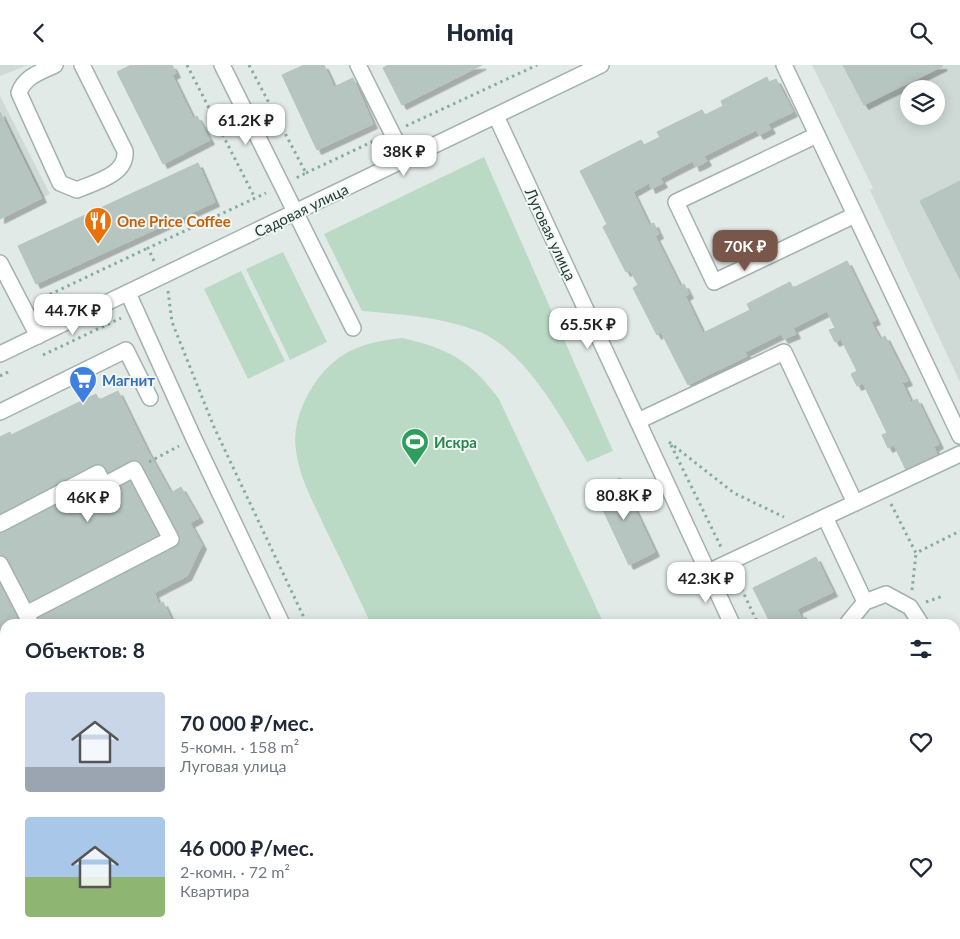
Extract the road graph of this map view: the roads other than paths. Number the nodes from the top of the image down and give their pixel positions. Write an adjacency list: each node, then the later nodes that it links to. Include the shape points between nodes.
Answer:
1 (55, 65): 2 (street, via 30,77 21,85 19,93 60,183 77,190 120,170 126,161 125,151)
2 (82, 65)
3 (222, 65): 10 (street)
4 (358, 65): 9 (street)
5 (601, 65): 7 (street, Садовая улица)
6 (784, 65): 8 (street)
7 (496, 116): 9 (street, Садовая улица); 19 (street, Луговая улица)
8 (817, 135): 11 (street); 11 (street, via 676,202 714,282)
9 (406, 159): 10 (street, Садовая улица)
10 (296, 213): 13 (street, Садовая улица); 14 (street)
11 (855, 215): 20 (street)
12 (0, 263): 15 (street)
13 (128, 293): 15 (street, Садовая улица); 29 (street)
14 (353, 328)
15 (38, 336): 16 (street, Садовая улица)
16 (0, 355)
17 (150, 398): 18 (street, via 126,350)
18 (0, 412)
19 (638, 421): 22 (street, via 784,352); 26 (street, Луговая улица)
20 (960, 436)
21 (960, 454): 22 (street)
22 (855, 503): 23 (street)
23 (825, 517): 26 (street); 27 (street)
24 (0, 524): 28 (street, via 98,473 104,485 134,469 170,539)
25 (0, 564): 28 (street)
26 (708, 572): 30 (street, Луговая улица)
27 (865, 602): 31 (street); 32 (street, via 886,594 910,607)
28 (29, 619)
29 (280, 619)
30 (730, 619)
31 (852, 619)
32 (918, 619)

